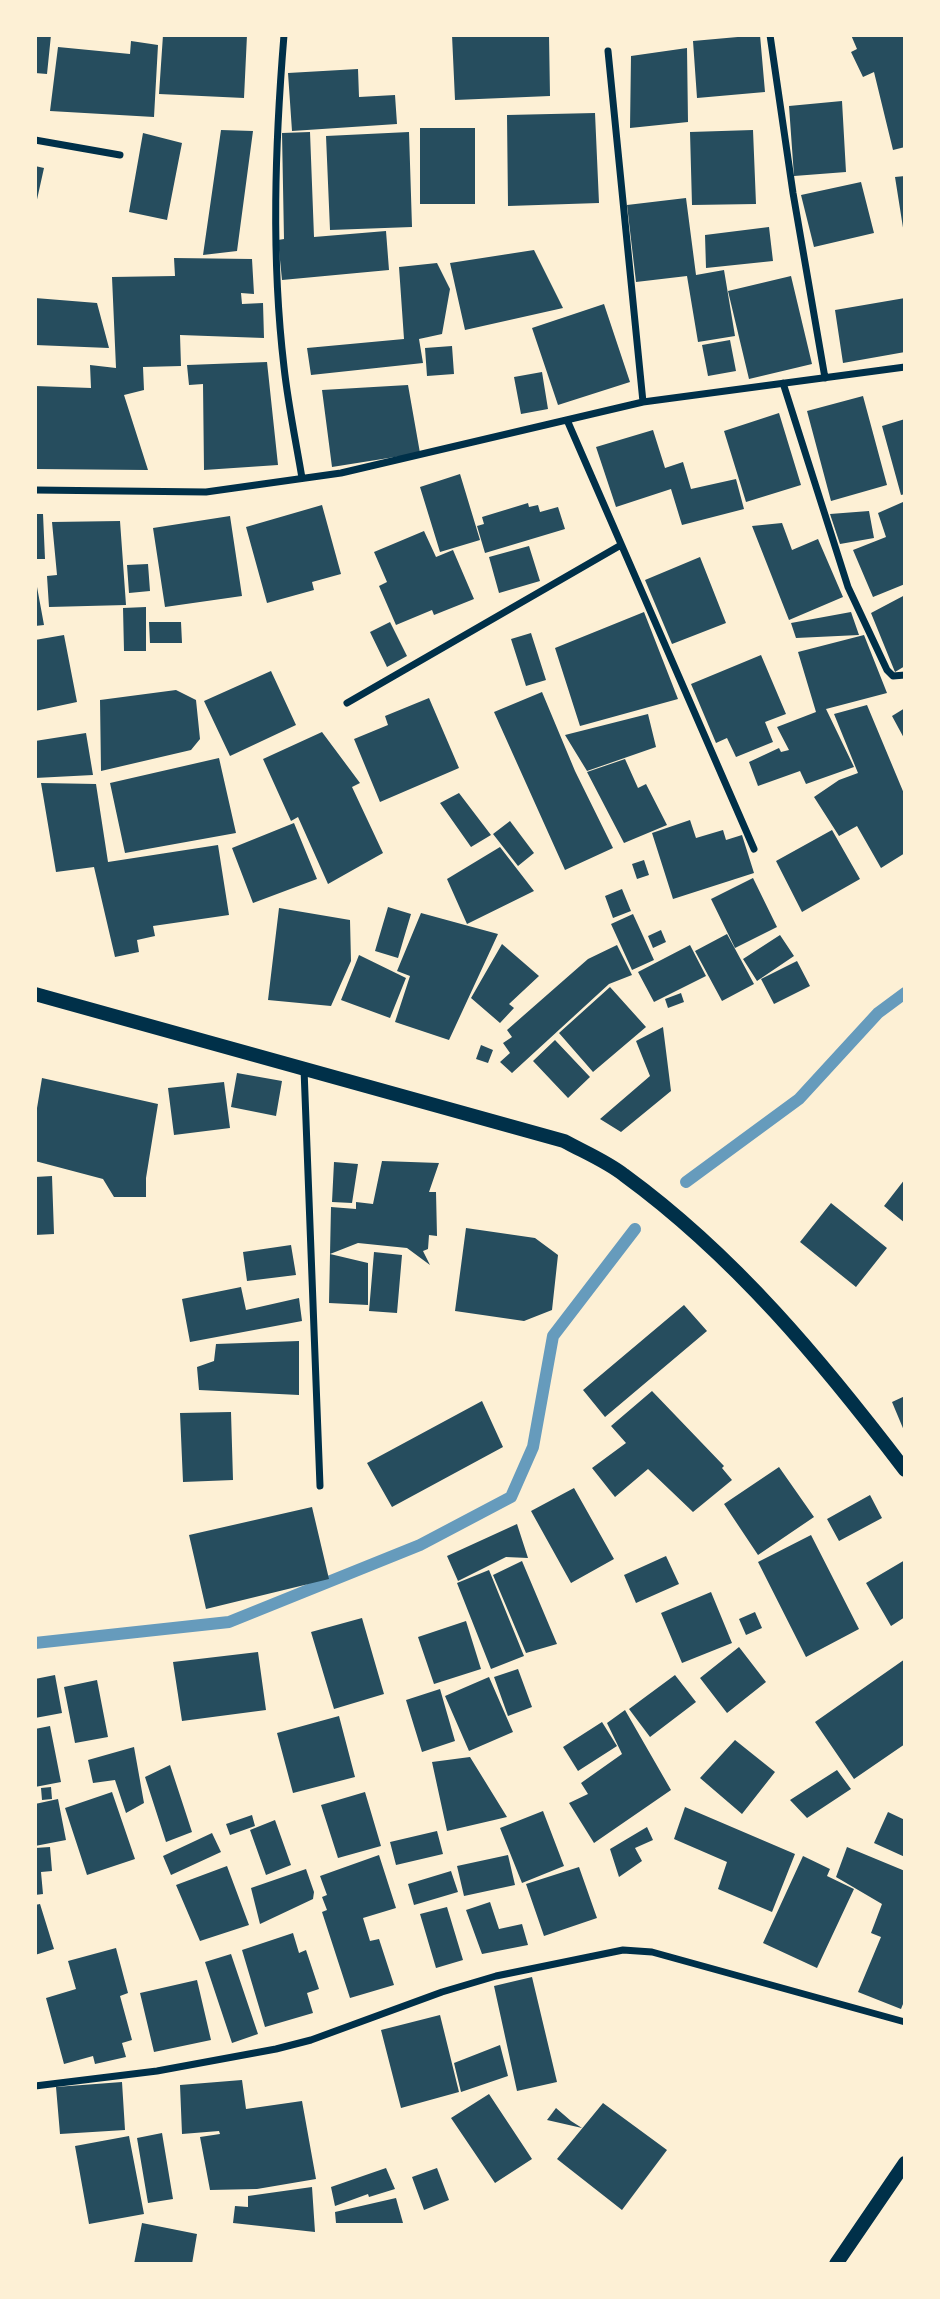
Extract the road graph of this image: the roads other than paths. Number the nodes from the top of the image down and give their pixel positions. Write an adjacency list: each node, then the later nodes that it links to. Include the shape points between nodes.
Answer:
1 (284, 35): 11 (street, via 275,237 284,367)
2 (770, 35): 7 (street)
3 (608, 51): 9 (street)
4 (35, 140): 5 (street)
5 (120, 155)
6 (905, 367): 7 (street)
7 (825, 378): 8 (street)
8 (783, 383): 9 (street); 14 (street, via 848,587 887,670 893,676)
9 (643, 402): 10 (street)
10 (567, 420): 11 (street); 13 (street)
11 (302, 478): 12 (street, via 206,492)
12 (35, 490)
13 (621, 545): 15 (street); 16 (street)
14 (905, 676)
15 (347, 703)
16 (754, 849)
17 (35, 994): 18 (main road)
18 (304, 1068): 19 (main road, via 564,1141 622,1173 721,1255 767,1302 845,1391); 20 (street)
19 (905, 1470)
20 (320, 1486)
21 (905, 2022): 22 (street, via 652,1952 624,1950 496,1976 276,2049 156,2071)
22 (35, 2086)
23 (905, 2163): 24 (main road)
24 (836, 2264)

